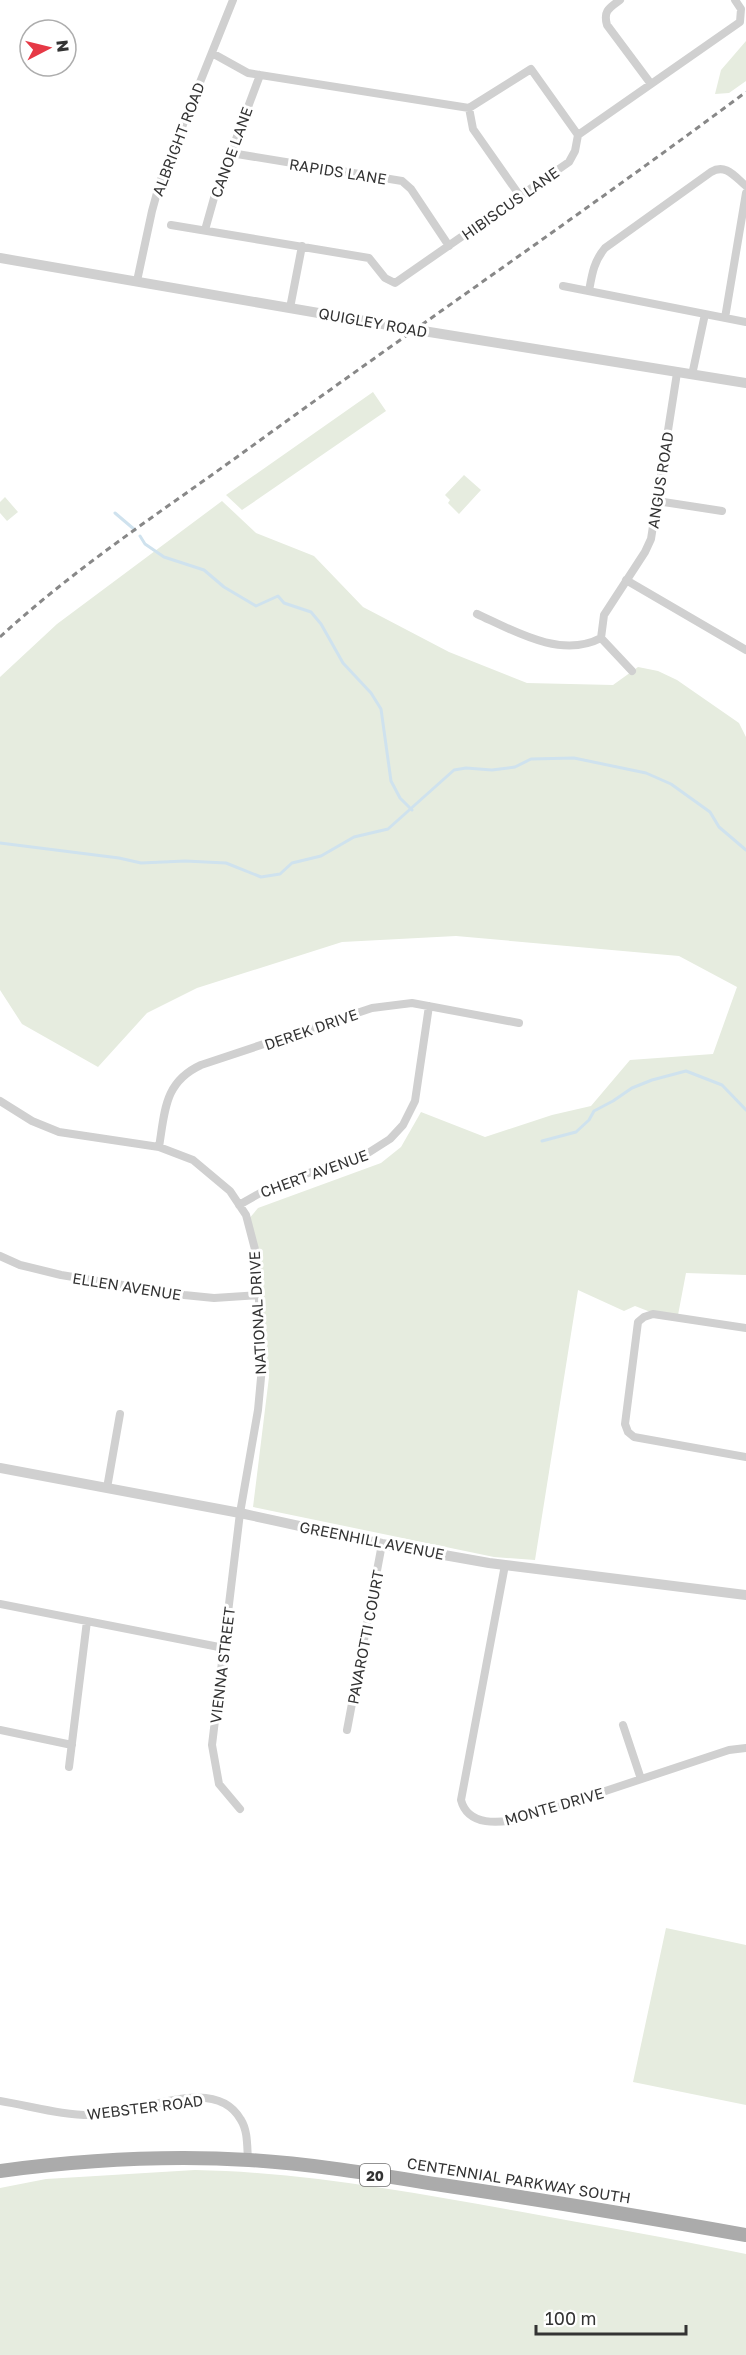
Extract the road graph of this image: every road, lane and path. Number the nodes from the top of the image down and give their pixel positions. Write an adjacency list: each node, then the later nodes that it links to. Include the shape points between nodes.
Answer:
1 (233, 0): 4 (street, ALBRIGHT ROAD)
2 (620, 0): 6 (street, via 608,9 607,25)
3 (735, 0): 6 (street, via 741,9 740,22)
4 (212, 53): 5 (street, via 248,73); 18 (street, ALBRIGHT ROAD, via 160,182)
5 (260, 75): 7 (street); 9 (street, CANOE LANE)
6 (651, 84): 8 (street)
7 (469, 108): 8 (street, via 531,69); 12 (street, via 473,129)
8 (578, 135): 12 (street, HIBISCUS LANE, via 568,162)
9 (231, 153): 14 (street, CANOE LANE); 16 (street, RAPIDS LANE, via 402,181)
10 (746, 186): 20 (street, via 725,169 711,172 605,248 594,266)
11 (746, 193): 23 (street)
12 (520, 196): 16 (street, HIBISCUS LANE)
13 (171, 225): 14 (street, HIBISCUS LANE)
14 (205, 230): 15 (street, HIBISCUS LANE)
15 (302, 246): 16 (street, HIBISCUS LANE, via 369,258 385,278 395,283); 21 (street)
16 (448, 246)
17 (0, 258): 18 (street, QUIGLEY ROAD)
18 (137, 281): 21 (street, QUIGLEY ROAD)
19 (563, 286): 20 (street)
20 (589, 291): 22 (street)
21 (290, 308): 25 (street, QUIGLEY ROAD)
22 (705, 314): 23 (street); 26 (street)
23 (725, 318): 24 (street)
24 (746, 322)
25 (677, 373): 26 (street, QUIGLEY ROAD); 28 (street, ANGUS ROAD)
26 (692, 375): 27 (street, QUIGLEY ROAD)
27 (746, 383)
28 (657, 501): 29 (street); 30 (street, ANGUS ROAD, via 651,539)
29 (722, 510)
30 (626, 580): 32 (street, ANGUS ROAD, via 604,615); 33 (street)
31 (477, 614): 32 (street, via 539,642 586,646)
32 (601, 638): 34 (street)
33 (746, 650)
34 (632, 671)
35 (429, 1006): 36 (street, DEREK DRIVE); 38 (street, DEREK DRIVE, via 412,1003 372,1008 191,1070 174,1085 167,1099); 39 (street, CHERT AVENUE, via 415,1101 390,1138 368,1153 276,1184)
36 (519, 1023)
37 (0, 1101): 38 (street, NATIONAL DRIVE, via 59,1132)
38 (159, 1147): 39 (street, NATIONAL DRIVE, via 201,1165 230,1191)
39 (239, 1205): 41 (street, NATIONAL DRIVE, via 253,1235)
40 (0, 1256): 41 (street, ELLEN AVENUE, via 61,1275 184,1295)
41 (258, 1295): 47 (street, NATIONAL DRIVE, via 262,1374)
42 (746, 1328): 44 (street, via 653,1314 644,1317 638,1322 625,1424 634,1437)
43 (120, 1414): 46 (street)
44 (746, 1457)
45 (0, 1468): 46 (street, GREENHILL AVENUE)
46 (107, 1488): 47 (street, GREENHILL AVENUE)
47 (240, 1513): 48 (street, GREENHILL AVENUE); 53 (street, VIENNA STREET)
48 (382, 1544): 49 (street, GREENHILL AVENUE); 56 (street, PAVAROTTI COURT)
49 (505, 1565): 50 (street, GREENHILL AVENUE); 60 (street, MONTE DRIVE, via 462,1791 463,1808 481,1820 506,1822)
50 (746, 1595)
51 (0, 1604): 52 (street)
52 (87, 1621): 53 (street); 57 (street)
53 (224, 1648): 61 (street, VIENNA STREET, via 212,1745 219,1784)
54 (623, 1725): 60 (street)
55 (0, 1730): 57 (street)
56 (347, 1730)
57 (72, 1744): 59 (street)
58 (746, 1748): 60 (street, MONTE DRIVE)
59 (69, 1767)
60 (641, 1779)
61 (240, 1809)
62 (0, 2101): 63 (street, WEBSTER ROAD, via 95,2115 193,2098 218,2100 241,2119)
63 (248, 2160): 64 (main road, CENTENNIAL PARKWAY SOUTH / 20, via 125,2159); 65 (main road, CENTENNIAL PARKWAY SOUTH / 20, via 309,2165 591,2207)
64 (0, 2171)
65 (746, 2235)

